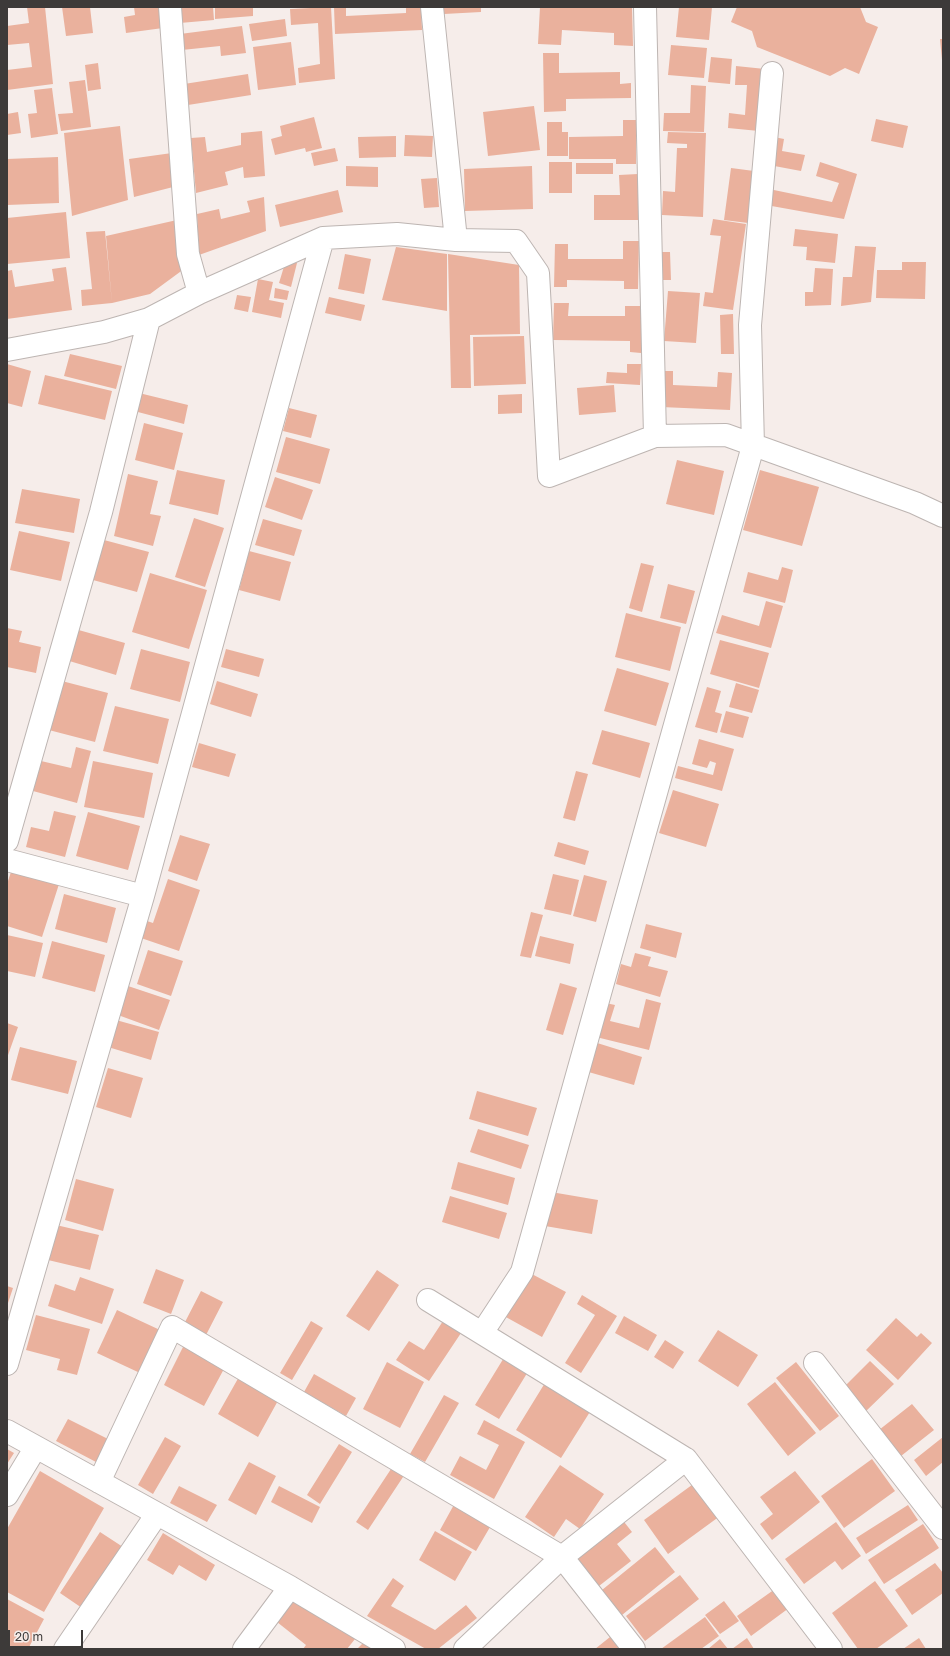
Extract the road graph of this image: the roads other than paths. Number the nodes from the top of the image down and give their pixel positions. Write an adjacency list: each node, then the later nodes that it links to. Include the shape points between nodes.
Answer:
1 (170, 7): 7 (street, via 188,254)
2 (432, 7): 6 (street)
3 (645, 7): 10 (street)
4 (772, 73): 11 (street, via 750,324)
5 (323, 238): 6 (street, via 397,234); 7 (street); 15 (street)
6 (456, 240): 10 (street, via 516,241 538,273 549,476)
7 (199, 293): 8 (street)
8 (149, 319): 9 (street, via 104,332); 13 (street, via 101,512)
9 (7, 350)
10 (655, 436): 11 (street, via 726,435)
11 (753, 446): 12 (street); 17 (street, via 522,1272)
12 (943, 516)
13 (7, 841)
14 (7, 860): 15 (street)
15 (143, 896): 19 (street)
16 (428, 1300): 17 (street)
17 (482, 1333): 22 (street)
18 (815, 1362): 26 (street)
19 (7, 1364)
20 (7, 1431): 21 (street)
21 (36, 1447): 23 (street); 24 (street)
22 (686, 1459): 27 (street); 34 (street)
23 (99, 1482): 25 (street); 27 (street, via 172,1328)
24 (7, 1494)
25 (157, 1514): 28 (street); 29 (street)
26 (943, 1528)
27 (562, 1557): 32 (street); 33 (street)
28 (290, 1587): 30 (street); 31 (street)
29 (65, 1649)
30 (244, 1649)
31 (394, 1649)
32 (465, 1649)
33 (634, 1649)
34 (831, 1649)

